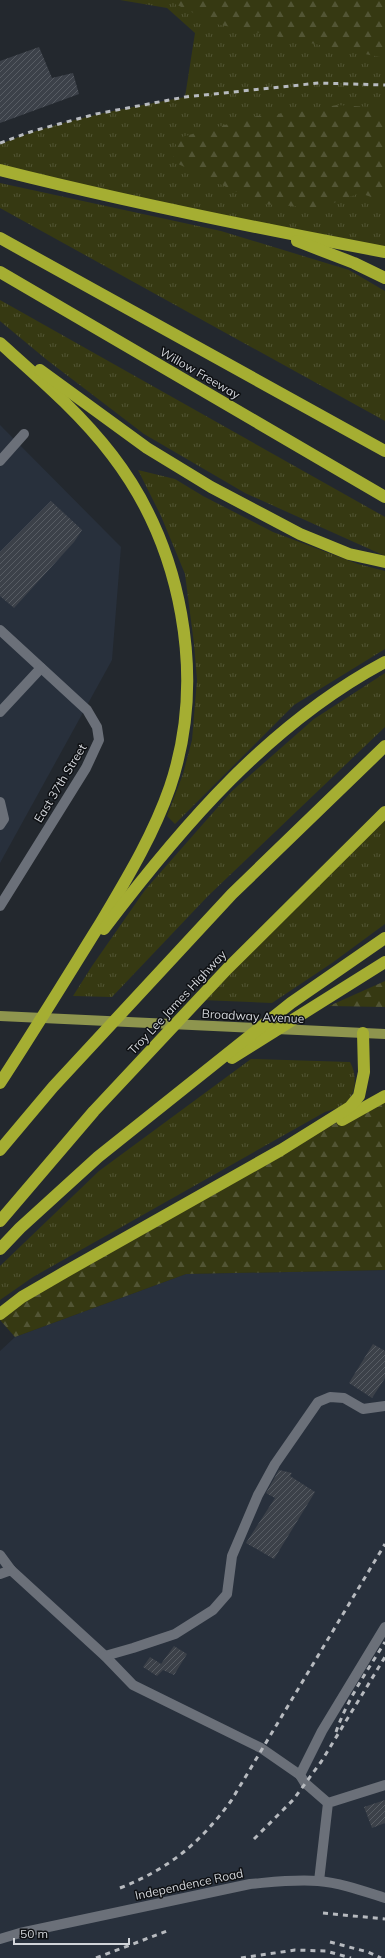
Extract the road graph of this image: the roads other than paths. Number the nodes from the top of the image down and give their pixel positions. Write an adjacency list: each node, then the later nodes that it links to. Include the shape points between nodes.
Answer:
1 (0, 170): 2 (highway)
2 (266, 229): 4 (highway); 6 (highway, via 354,262)
3 (0, 238): 9 (highway, Willow Freeway)
4 (385, 252)
5 (0, 272): 11 (highway, Willow Freeway)
6 (385, 278)
7 (0, 342): 12 (highway, via 147,448 211,487 300,534 349,554); 24 (highway, via 88,426 113,456 140,497 168,559 185,642 187,664 183,730 170,785 157,820 135,865)
8 (24, 434): 10 (street)
9 (385, 451)
10 (0, 462)
11 (380, 494)
12 (385, 562)
13 (0, 630): 15 (street, East 37th Street)
14 (385, 662): 24 (highway, via 332,693 296,720 225,785 136,886)
15 (41, 668): 16 (street); 21 (street, East 37th Street, via 87,710 97,727 99,740 86,768)
16 (0, 712)
17 (385, 746): 31 (highway, via 232,894 53,1087)
18 (0, 802): 20 (street, via 4,819)
19 (385, 812): 33 (highway, Troy Lee James Highway, via 227,969 94,1111)
20 (0, 825)
21 (0, 906)
22 (385, 938): 29 (highway, via 291,1003)
23 (385, 962): 29 (highway)
24 (62, 986): 28 (highway)
25 (3, 1016): 26 (main road, Broadway Avenue)
26 (363, 1033): 27 (main road, Broadway Avenue); 32 (highway, via 364,1072 359,1096 350,1107)
27 (385, 1034)
28 (0, 1084)
29 (178, 1094): 34 (highway, via 98,1157)
30 (385, 1096): 32 (highway, via 355,1114)
31 (0, 1150)
32 (281, 1150): 35 (highway, via 22,1297)
33 (0, 1221)
34 (0, 1249)
35 (0, 1314)
36 (385, 1406): 41 (street, via 363,1409 344,1398 330,1397 318,1402 275,1464 258,1495 232,1556 228,1594 214,1610 175,1634)
37 (0, 1555): 38 (street)
38 (11, 1570): 39 (street); 41 (street)
39 (0, 1574)
40 (385, 1627): 42 (street, via 322,1731)
41 (105, 1656): 42 (street, via 133,1685 262,1748)
42 (300, 1775): 44 (street, via 305,1783)
43 (385, 1785): 44 (street)
44 (328, 1803): 45 (street)
45 (319, 1881): 46 (street, Independence Road); 47 (street, Independence Road, via 250,1884)
46 (385, 1898)
47 (0, 1939)

